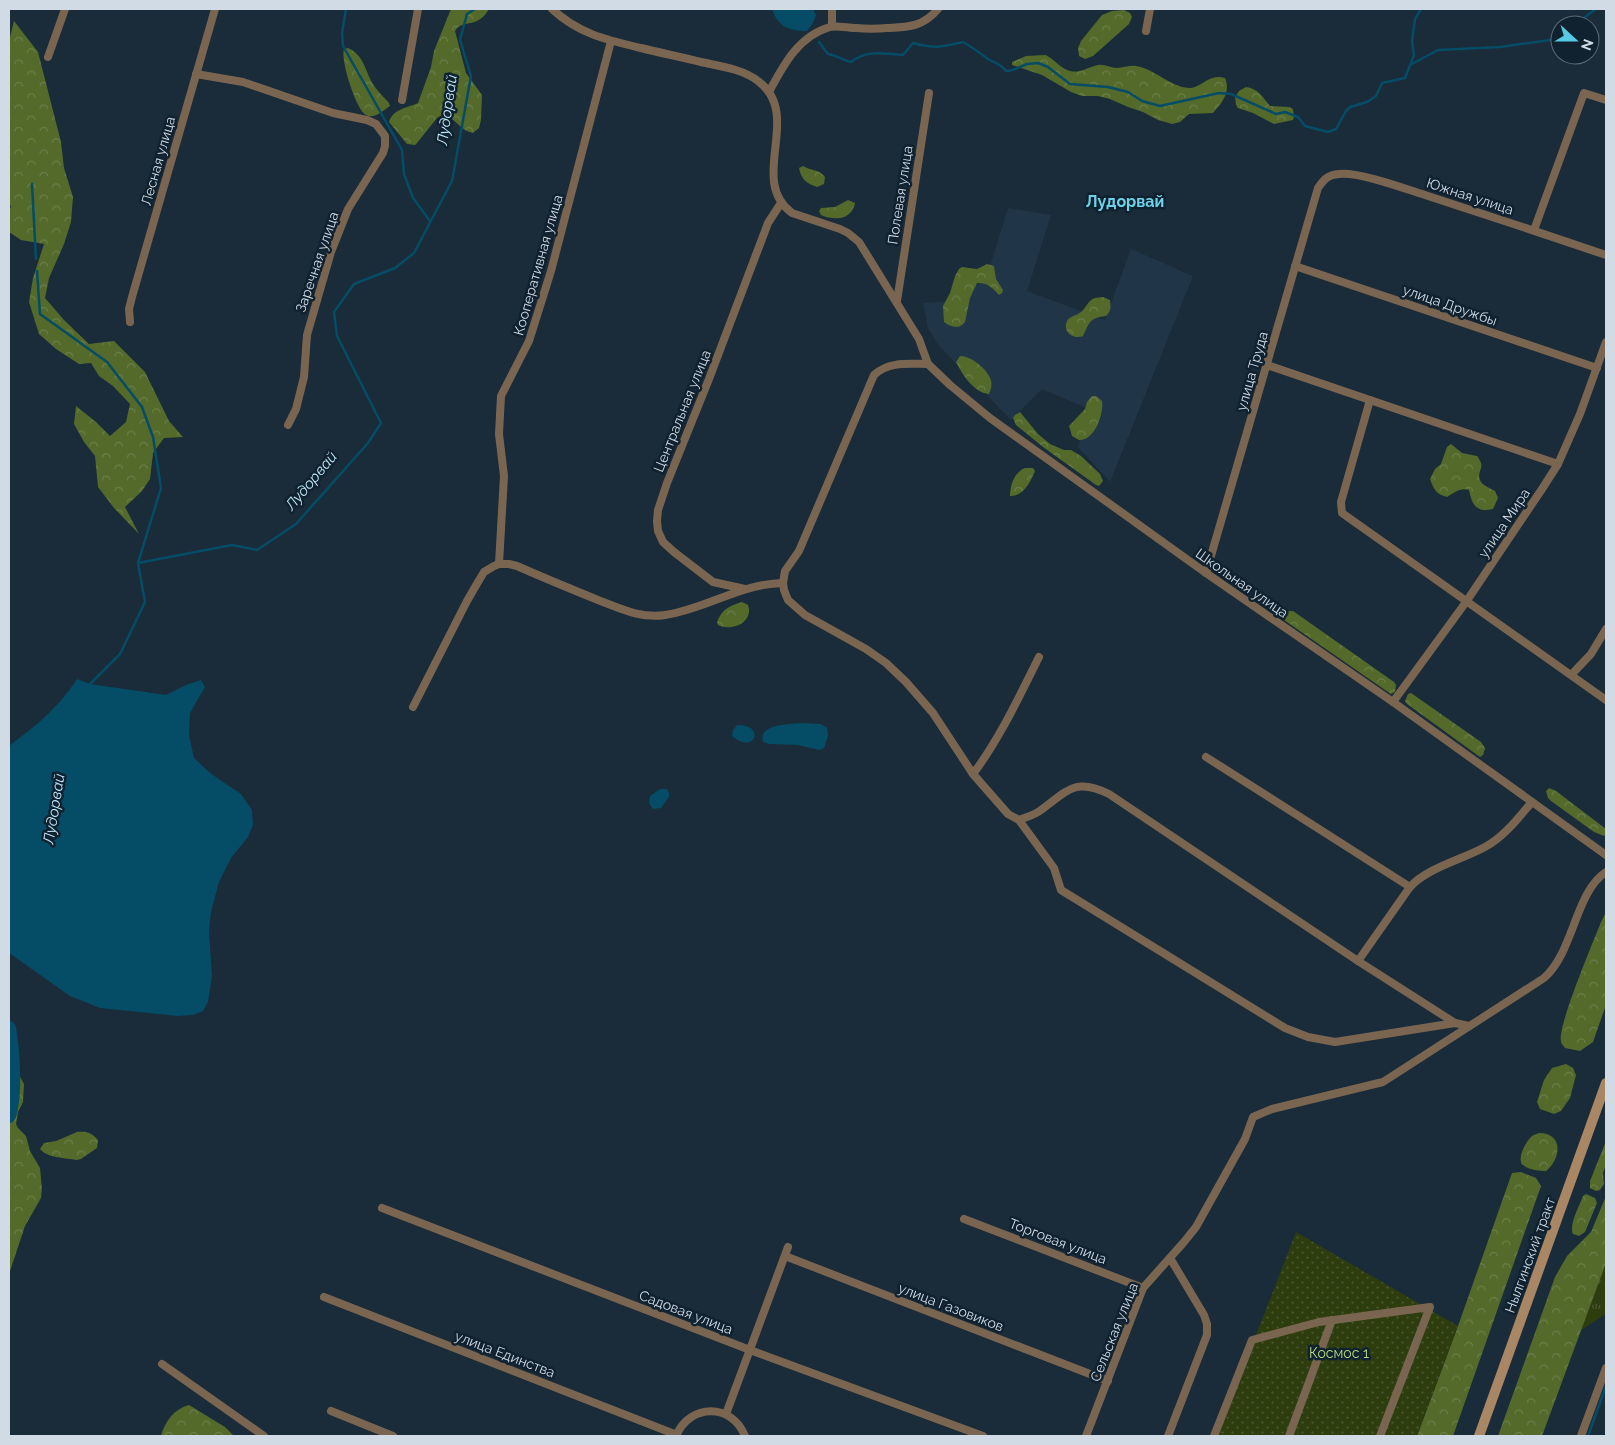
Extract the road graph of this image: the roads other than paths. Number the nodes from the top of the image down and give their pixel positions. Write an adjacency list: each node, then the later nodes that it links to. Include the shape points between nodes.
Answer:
1 (65, 9): 11 (street)
2 (215, 9): 12 (street, Лесная улица)
3 (418, 9): 15 (street)
4 (552, 9): 10 (street, via 582,31)
5 (832, 9): 8 (street)
6 (938, 9): 8 (street, via 922,23 910,27 865,29)
7 (1150, 9): 9 (street)
8 (832, 26): 13 (street, via 804,41 794,51)
9 (1146, 31)
10 (611, 41): 13 (street, via 741,72 759,81); 31 (street, Кооперативная улица, via 551,271 529,342 501,396 499,434 504,476)
11 (48, 57)
12 (196, 74): 23 (street, Лесная улица, via 132,297); 29 (street, Заречная улица, via 243,82 333,113 368,120 376,124 385,136 383,153 348,209 331,252 307,334 304,377 296,409)
13 (769, 92): 18 (street, via 778,114 774,183)
14 (930, 94): 22 (street, Полевая улица)
15 (402, 100)
16 (1606, 100): 19 (street, via 1584,93)
17 (1325, 178): 19 (street, Южная улица, via 1354,174); 21 (street, улица Труда, via 1318,188)
18 (781, 203): 22 (street, via 792,213 840,229 853,237 864,247); 34 (street, Центральная улица, via 768,223 656,521 663,542 713,582)
19 (1534, 230): 20 (street, Южная улица)
20 (1606, 256)
21 (1296, 266): 26 (street, улица Труда); 27 (street, улица Дружбы)
22 (897, 301): 25 (street, Школьная улица, via 920,340)
23 (130, 322)
24 (1606, 342): 27 (street, улица Мира)
25 (928, 364): 32 (street, Школьная улица, via 994,421); 33 (street, via 886,366 874,375 800,551 785,571)
26 (1267, 365): 28 (street); 32 (street, улица Труда)
27 (1597, 368): 30 (street, улица Мира)
28 (1370, 400): 30 (street); 35 (street, via 1340,502 1341,510)
29 (288, 425)
30 (1558, 464): 35 (street, улица Мира)
31 (499, 564): 34 (street, via 517,566 629,612 647,616 664,616); 41 (street, via 484,572 466,601)
32 (1206, 573): 40 (street, Школьная улица)
33 (783, 583): 34 (street, via 766,583); 43 (street, via 788,600 795,607 866,649 906,682 933,713)
34 (745, 589)
35 (1466, 602): 38 (street); 40 (street, улица Мира)
36 (1606, 629): 38 (street, via 1591,654)
37 (1039, 656): 43 (street, via 1006,723)
38 (1572, 674): 39 (street)
39 (1606, 700)
40 (1393, 702): 44 (street, Школьная улица)
41 (413, 706)
42 (1206, 757): 48 (street)
43 (972, 774): 45 (street, via 1008,814)
44 (1532, 802): 46 (street, Школьная улица); 48 (street, via 1503,835 1487,846 1417,879)
45 (1019, 820): 49 (street, via 1039,812 1060,794 1078,786 1096,787); 50 (street, via 1054,868 1061,890 1285,1028 1335,1042)
46 (1606, 855)
47 (1606, 872): 51 (street, via 1588,894 1560,958 1550,973)
48 (1410, 887): 49 (street)
49 (1358, 961): 50 (street)
50 (1455, 1023): 51 (street)
51 (1469, 1026): 57 (street, Сельская улица, via 1384,1082 1272,1109 1253,1117 1245,1140 1196,1227)
52 (1606, 1083): 77 (main road, Нылгинский тракт)
53 (382, 1208): 61 (street, Садовая улица)
54 (964, 1219): 58 (street, Торговая улица)
55 (788, 1247): 56 (street)
56 (785, 1256): 61 (street); 64 (street, улица Газовиков)
57 (1170, 1258): 58 (street, Сельская улица); 73 (street, via 1204,1315 1207,1335)
58 (1143, 1288): 64 (street, Сельская улица)
59 (324, 1297): 67 (street, улица Единства)
60 (1332, 1320): 74 (street, via 1252,1340); 75 (street); 76 (street, via 1430,1307)
61 (750, 1350): 66 (street); 71 (street, Садовая улица)
62 (162, 1364): 68 (street)
63 (1606, 1368): 78 (street)
64 (1108, 1381): 72 (street, Сельская улица)
65 (331, 1411): 69 (street)
66 (726, 1414): 67 (street, via 714,1411 692,1416); 70 (street, via 735,1420)
67 (676, 1435)
68 (264, 1436)
69 (394, 1436)
70 (745, 1436)
71 (983, 1436)
72 (1086, 1436)
73 (1168, 1436)
74 (1214, 1436)
75 (1289, 1436)
76 (1380, 1436)
77 (1479, 1436)
78 (1581, 1436)

